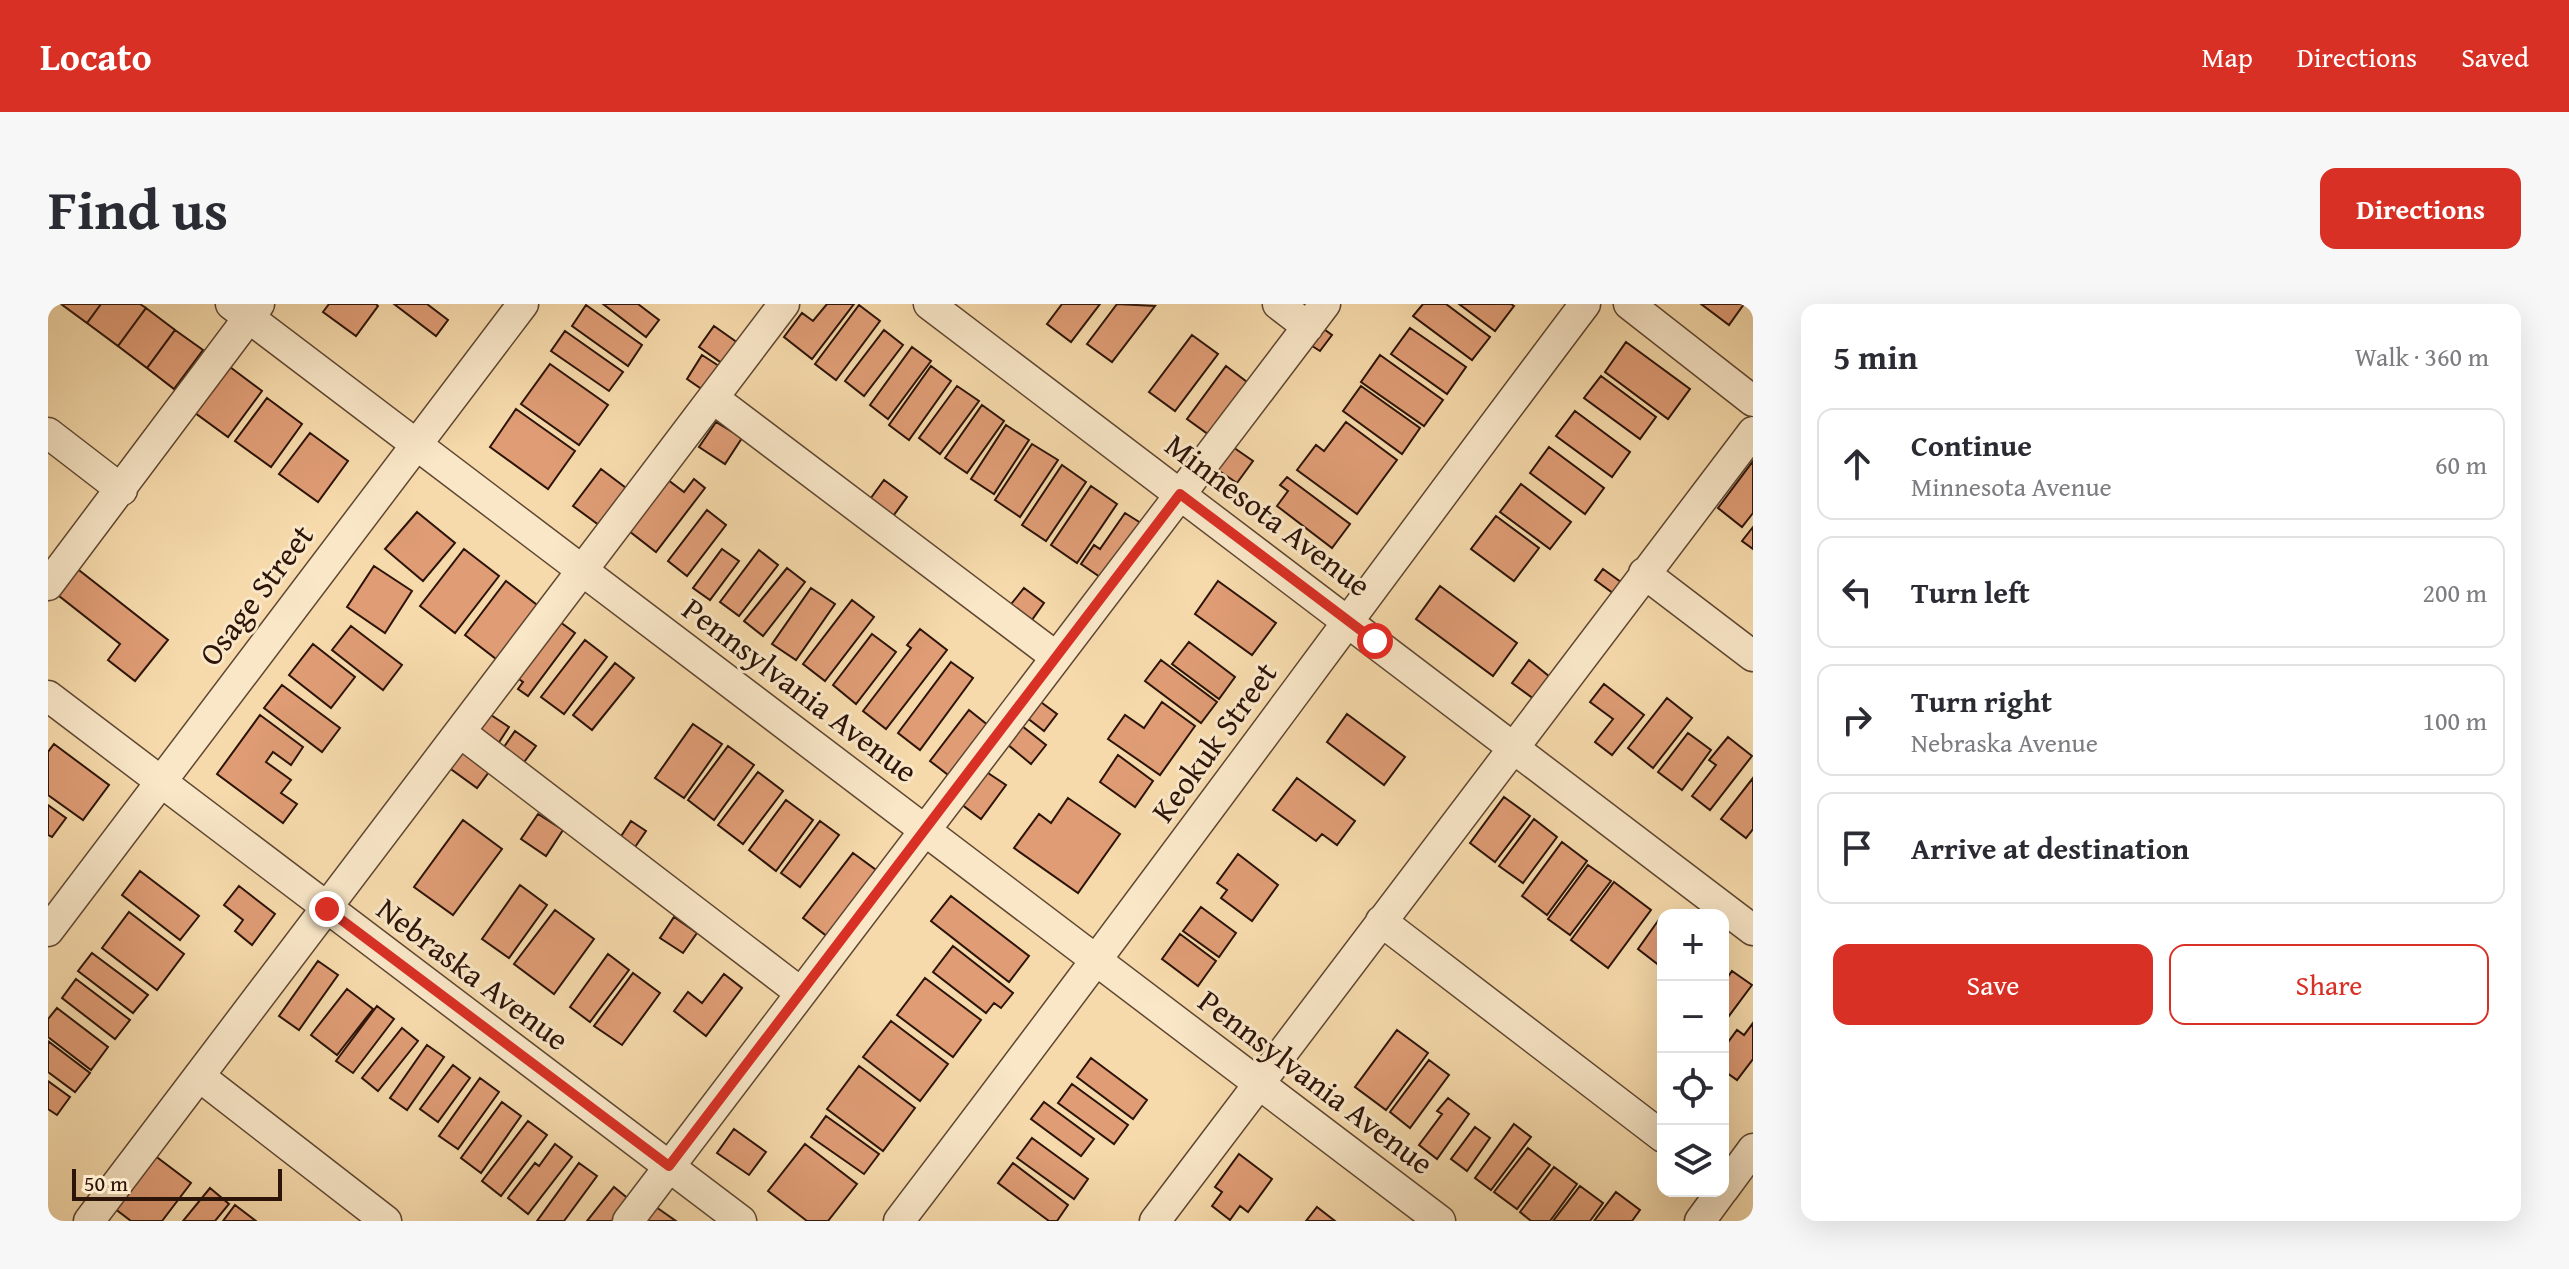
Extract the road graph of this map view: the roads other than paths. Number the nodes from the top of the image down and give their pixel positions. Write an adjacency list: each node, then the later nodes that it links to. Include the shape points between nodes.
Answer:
1 (523, 304): 13 (street, Osage Street)
2 (784, 304): 9 (street)
3 (929, 304): 15 (street, Minnesota Avenue)
4 (1278, 304): 8 (street)
5 (1585, 304): 19 (street, Keokuk Street)
6 (1629, 304): 10 (street)
7 (246, 308): 13 (street, Pennsylvania Avenue); 14 (street)
8 (1316, 315): 15 (street)
9 (713, 398): 16 (street); 21 (street)
10 (1753, 401)
11 (1753, 432): 17 (street)
12 (48, 433): 14 (street)
13 (416, 444): 16 (street, Pennsylvania Avenue); 25 (street, Osage Street)
14 (122, 490): 18 (street)
15 (1180, 494): 19 (street, Minnesota Avenue); 21 (street)
16 (583, 570): 23 (street); 26 (street, Pennsylvania Avenue)
17 (1644, 573): 20 (street); 24 (street)
18 (48, 585)
19 (1347, 620): 24 (street, Minnesota Avenue); 31 (street, Keokuk Street)
20 (1753, 656)
21 (1056, 657): 26 (street)
22 (48, 696): 25 (street, Nebraska Avenue)
23 (460, 732): 27 (street); 32 (street)
24 (1513, 747): 28 (street); 29 (street, Minnesota Avenue)
25 (160, 780): 27 (street, Nebraska Avenue); 30 (street, Osage Street)
26 (925, 830): 31 (street, Pennsylvania Avenue); 32 (street)
27 (327, 909): 33 (street); 37 (street, Nebraska Avenue)
28 (1381, 921): 34 (street); 35 (street)
29 (1753, 930)
30 (48, 931)
31 (1098, 961): 34 (street, Pennsylvania Avenue); 44 (street, Keokuk Street)
32 (801, 993): 37 (street)
33 (199, 1076): 40 (street); 41 (street)
34 (1259, 1084): 45 (street); 46 (street, Pennsylvania Avenue)
35 (1657, 1132)
36 (1753, 1149): 38 (street)
37 (669, 1166): 42 (street); 43 (street, Nebraska Avenue)
38 (1729, 1181)
39 (1717, 1197): 47 (street)
40 (89, 1221)
41 (386, 1221)
42 (628, 1221)
43 (741, 1221)
44 (899, 1221)
45 (1155, 1221)
46 (1440, 1221)
47 (1700, 1221)

